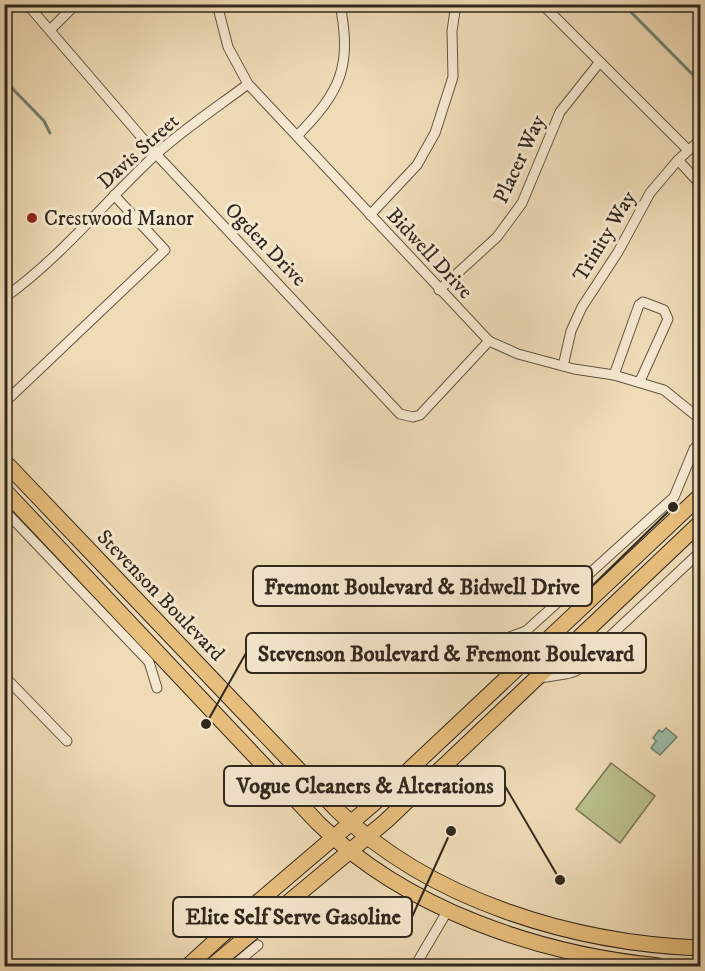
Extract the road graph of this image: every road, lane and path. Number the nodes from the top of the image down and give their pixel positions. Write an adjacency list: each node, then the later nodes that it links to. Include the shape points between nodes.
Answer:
1 (27, 4): 7 (street, Ogden Drive)
2 (76, 4): 7 (street)
3 (217, 4): 9 (street, Bidwell Drive, via 228,47)
4 (340, 4): 10 (street, via 346,45 342,72 320,112)
5 (456, 4): 17 (street, via 453,77 435,133 417,165)
6 (542, 4): 8 (street)
7 (51, 30): 13 (street, Ogden Drive)
8 (599, 63): 12 (street); 18 (street, Placer Way, via 561,112 522,203 497,237)
9 (248, 84): 10 (street, Bidwell Drive); 13 (street, Davis Street)
10 (297, 136): 17 (street, Bidwell Drive)
11 (700, 141): 12 (street, Trinity Way)
12 (688, 150): 14 (street, Trinity Way)
13 (156, 154): 16 (street, Davis Street); 20 (street, Ogden Drive, via 400,414 420,415)
14 (678, 160): 15 (street); 21 (street, Trinity Way, via 650,193 582,307 571,331)
15 (700, 184)
16 (114, 195): 19 (street, Davis Street, via 84,229); 24 (street, via 165,250)
17 (370, 216): 18 (street, Bidwell Drive)
18 (439, 290): 20 (street, Bidwell Drive)
19 (4, 298)
20 (489, 341): 21 (street, Bidwell Drive, via 518,354)
21 (563, 366): 22 (street, Bidwell Drive)
22 (614, 375): 23 (street, Bidwell Drive); 23 (street, via 643,302 664,310 668,319)
23 (640, 381): 25 (street, Bidwell Drive, via 664,390)
24 (4, 403)
25 (700, 419)
26 (700, 443): 33 (street, via 674,497 526,631)
27 (4, 461): 38 (main road, Stevenson Boulevard)
28 (4, 490): 40 (main road, Stevenson Boulevard)
29 (700, 496): 38 (main road)
30 (4, 510): 36 (street, via 149,662)
31 (700, 523): 35 (main road)
32 (700, 552): 35 (street, via 579,671)
33 (504, 639)
34 (4, 676): 37 (street)
35 (536, 678): 39 (main road)
36 (157, 688)
37 (67, 741)
38 (351, 823): 39 (main road, Stevenson Boulevard); 40 (main road)
39 (369, 837): 41 (main road); 44 (main road, Stevenson Boulevard, via 444,883 536,920 612,939)
40 (333, 838): 41 (main road, Stevenson Boulevard); 46 (main road)
41 (350, 852): 42 (main road, Stevenson Boulevard); 47 (main road)
42 (448, 910): 45 (street); 49 (main road, Stevenson Boulevard, via 545,945)
43 (258, 945): 48 (street)
44 (700, 948)
45 (419, 965)
46 (188, 966)
47 (212, 966)
48 (233, 966)
49 (657, 966)

